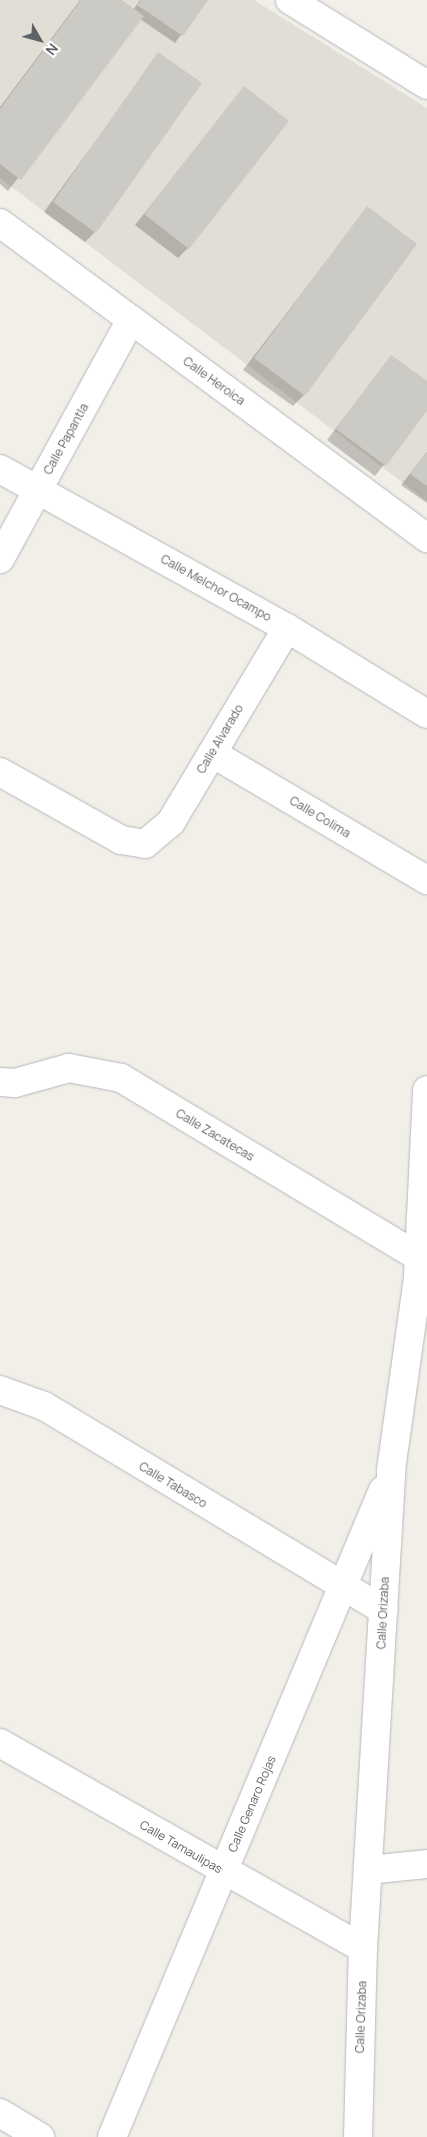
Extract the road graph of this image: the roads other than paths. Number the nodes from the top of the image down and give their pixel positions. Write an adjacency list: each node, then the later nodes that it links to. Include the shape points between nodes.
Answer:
1 (290, 0): 2 (street)
2 (320, 8): 3 (street)
3 (427, 85)
4 (0, 223): 5 (street, Calle Heroica)
5 (132, 320): 7 (street, Calle Papantla); 8 (street, Calle Heroica)
6 (0, 468): 7 (street, Calle Melchor Ocampo)
7 (39, 488): 9 (street, Calle Papantla); 10 (street, Calle Melchor Ocampo)
8 (427, 538)
9 (0, 559)
10 (287, 628): 11 (street, Calle Melchor Ocampo); 12 (street, Calle Alvarado)
11 (427, 714)
12 (212, 753): 13 (street, Calle Alvarado, via 171,822 145,844 121,840); 14 (street, Calle Colima)
13 (0, 772)
14 (427, 880)
15 (0, 1082): 17 (street, Calle Zacatecas, via 15,1083 69,1068 121,1078)
16 (427, 1090): 17 (street, Calle Orizaba)
17 (420, 1270): 19 (street, Calle Orizaba)
18 (0, 1390): 20 (street, Calle Tabasco, via 44,1406)
19 (391, 1470): 20 (street, Calle Genaro Rojas); 21 (street, Calle Orizaba)
20 (342, 1588): 21 (street, Calle Tabasco); 25 (street, Calle Genaro Rojas)
21 (383, 1610): 24 (street, Calle Orizaba)
22 (0, 1744): 25 (street, Calle Tamaulipas)
23 (427, 1864): 24 (street)
24 (368, 1870): 26 (street, Calle Orizaba)
25 (224, 1871): 26 (street, Calle Tamaulipas); 29 (street, Calle Genaro Rojas)
26 (363, 1948): 30 (street, Calle Orizaba)
27 (0, 2113): 28 (street)
28 (40, 2137)
29 (112, 2137)
30 (358, 2137)

